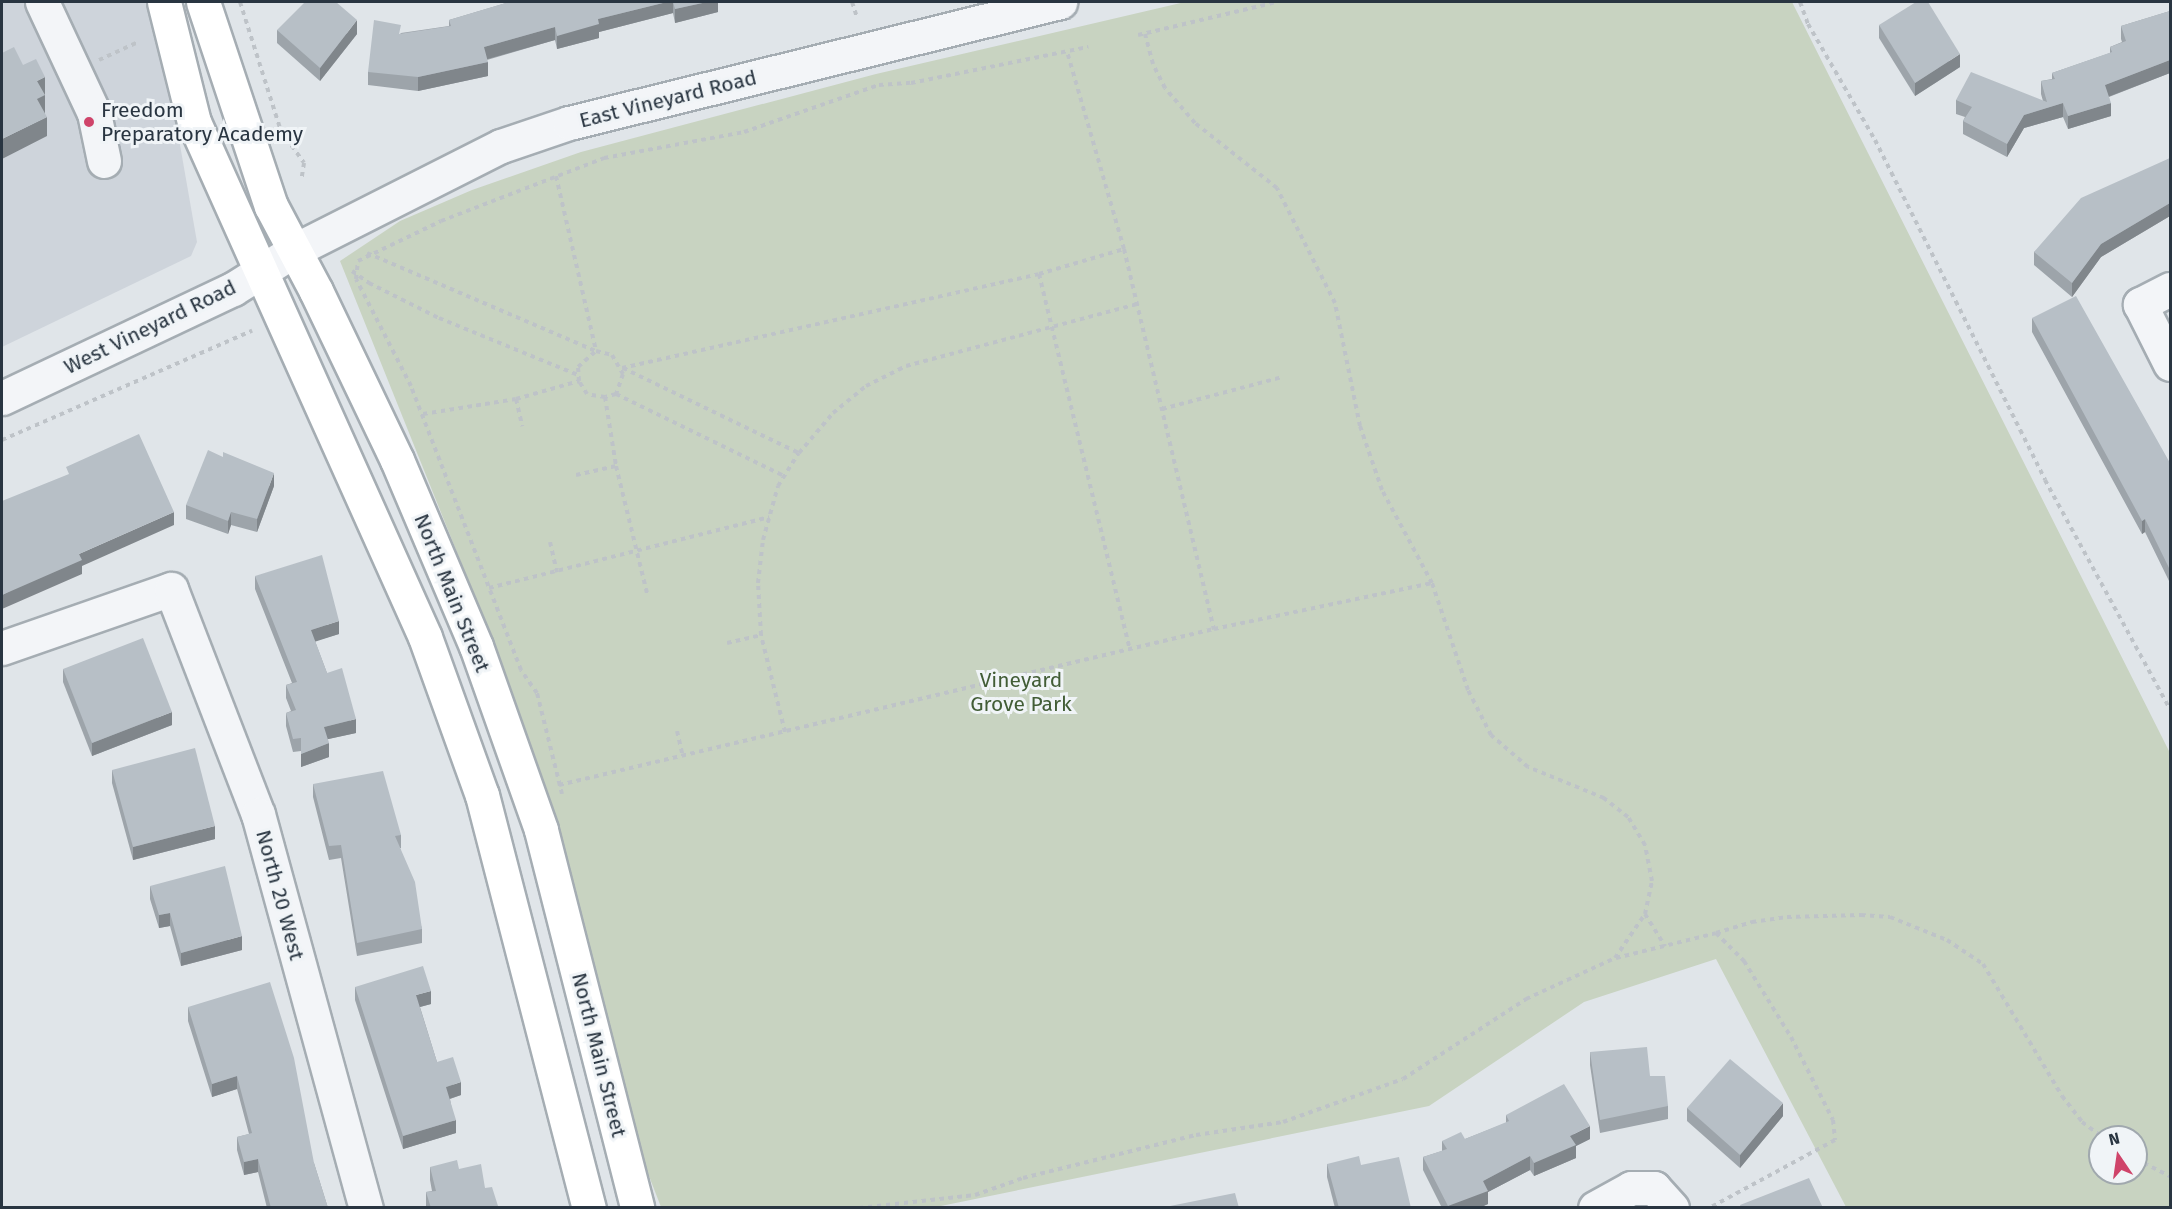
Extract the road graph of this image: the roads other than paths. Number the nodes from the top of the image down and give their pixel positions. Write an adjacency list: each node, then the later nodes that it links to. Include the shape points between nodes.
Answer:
1 (42, 2): 5 (street, via 94,113)
2 (164, 2): 7 (main road, North Main Street, via 194,122)
3 (203, 2): 6 (main road, North Main Street, via 271,206)
4 (1060, 2): 6 (street, East Vineyard Road, via 569,123 501,146)
5 (104, 160)
6 (295, 250): 7 (street, West Vineyard Road); 15 (main road, North Main Street, via 397,460 476,646 541,830)
7 (260, 270): 10 (street, West Vineyard Road, via 233,289); 14 (main road, North Main Street, via 425,637 482,795)
8 (2170, 289): 9 (street, via 2140,304)
9 (2170, 364)
10 (2, 398)
11 (2, 648): 13 (street, North 20 West, via 171,589 258,814)
12 (1663, 1198): 16 (street, via 1631,1188)
13 (366, 1208)
14 (589, 1208)
15 (637, 1208)
16 (1595, 1208)

